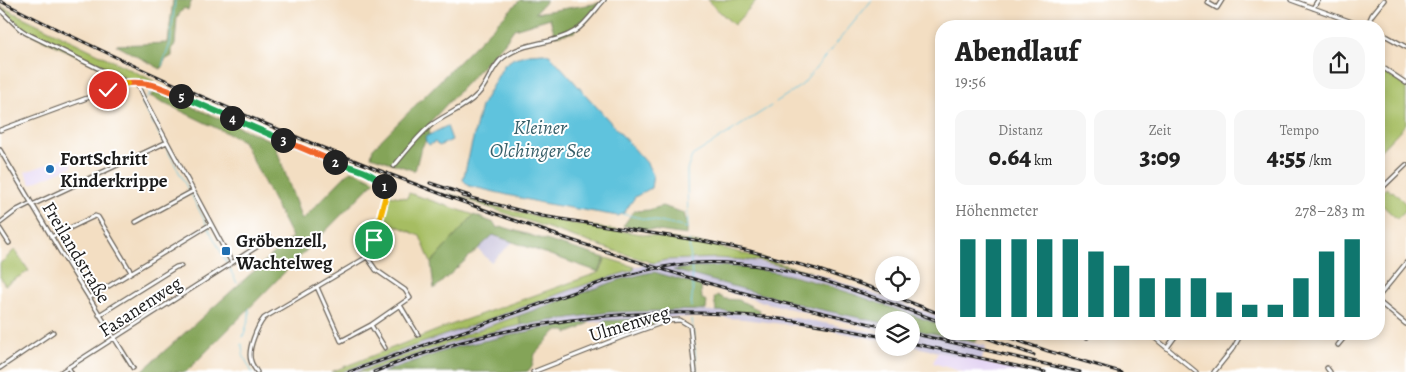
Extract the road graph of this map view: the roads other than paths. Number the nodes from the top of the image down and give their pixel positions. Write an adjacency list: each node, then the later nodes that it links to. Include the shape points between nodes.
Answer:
1 (604, 0): 21 (street, via 578,30 545,43 526,46 501,58 478,94 432,125)
2 (1209, 0): 3 (street, via 1208,3 1217,8)
3 (1222, 0)
4 (1291, 0): 7 (street)
5 (1318, 0): 7 (street)
6 (1384, 0): 10 (street)
7 (1313, 8): 9 (street)
8 (0, 10): 15 (street, via 26,33)
9 (1346, 20)
10 (1370, 20)
11 (1385, 35): 12 (street)
12 (1406, 46)
13 (1385, 69): 16 (street)
14 (136, 82): 15 (street); 18 (street); 32 (street, via 151,84 374,176 384,186 386,195)
15 (128, 83): 17 (street)
16 (1406, 83)
17 (0, 130)
18 (167, 143): 23 (street); 24 (street)
19 (0, 150): 24 (street, Freilandstraße)
20 (1406, 165): 22 (street)
21 (394, 166)
22 (1385, 185)
23 (192, 191): 25 (street); 27 (street)
24 (31, 204): 26 (street); 30 (street, Freilandstraße)
25 (136, 222)
26 (0, 223)
27 (209, 225): 34 (street); 36 (street)
28 (0, 229): 31 (street)
29 (268, 236): 34 (street, Fasanenweg, via 266,241)
30 (52, 237): 36 (street, via 95,216); 39 (street, Freilandstraße)
31 (10, 243)
32 (367, 257): 37 (street); 40 (street, via 376,270 405,290 410,298)
33 (1406, 263): 38 (street)
34 (232, 264): 47 (street, Fasanenweg)
35 (181, 266): 42 (street)
36 (131, 272): 39 (street)
37 (317, 287): 44 (street, via 341,341); 61 (street, via 270,312 258,326 250,356)
38 (1385, 289)
39 (89, 298): 42 (street, Freilandstraße)
40 (400, 305): 44 (street); 46 (street)
41 (1385, 307): 43 (street)
42 (100, 315): 47 (street, Freilandstraße)
43 (1406, 324)
44 (371, 325): 53 (street)
45 (53, 332): 56 (street)
46 (418, 335)
47 (114, 339): 55 (street, Fasanenweg); 57 (street, Freilandstraße)
48 (1157, 340): 54 (street)
49 (1173, 340): 54 (street)
50 (1238, 340): 65 (street)
51 (1342, 340): 52 (street)
52 (1338, 345)
53 (385, 348)
54 (1167, 348): 64 (street)
55 (68, 367): 59 (street, Fasanenweg); 60 (street)
56 (0, 368)
57 (132, 368)
58 (1327, 368): 66 (street)
59 (61, 372)
60 (71, 372)
61 (257, 372)
62 (533, 372): 63 (street, Ulmenweg, via 622,337 680,320 690,326)
63 (695, 372)
64 (1196, 372)
65 (1214, 372)
66 (1330, 372)

